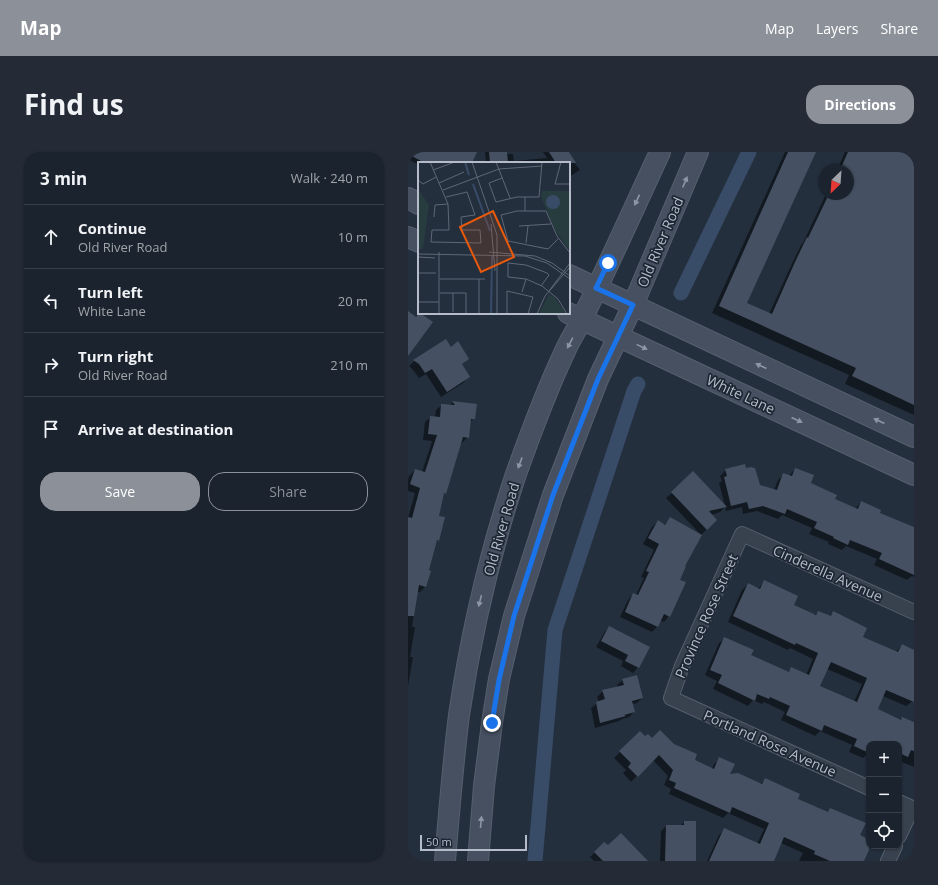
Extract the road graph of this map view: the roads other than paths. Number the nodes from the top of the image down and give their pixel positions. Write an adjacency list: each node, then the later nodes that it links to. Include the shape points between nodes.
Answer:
1 (660, 152): 8 (main road, Old River Road, one-way to 8)
2 (698, 152): 9 (main road, Old River Road, one-way to 2)
3 (408, 198): 4 (main road)
4 (418, 203)
5 (408, 237): 6 (main road)
6 (418, 242)
7 (570, 275): 8 (main road)
8 (596, 288): 9 (main road); 10 (main road, Old River Road)
9 (633, 305): 11 (main road, Old River Road); 12 (main road, one-way to 9)
10 (575, 316): 11 (main road, White Lane); 21 (main road, Old River Road, one-way to 21, via 567,348 516,474 483,591 459,717)
11 (618, 336): 13 (main road, White Lane, one-way to 13); 22 (main road, Old River Road, one-way to 11, via 492,723 514,616 553,495 598,379)
12 (914, 438)
13 (912, 473)
14 (742, 534): 15 (street, Cinderella Avenue); 16 (street, Province Rose Street, via 682,666)
15 (914, 612)
16 (671, 698): 17 (street, Portland Rose Avenue)
17 (866, 787)
18 (902, 803): 19 (street, via 912,808)
19 (902, 830)
20 (894, 849): 23 (street)
21 (445, 861)
22 (478, 861)
23 (888, 861)

